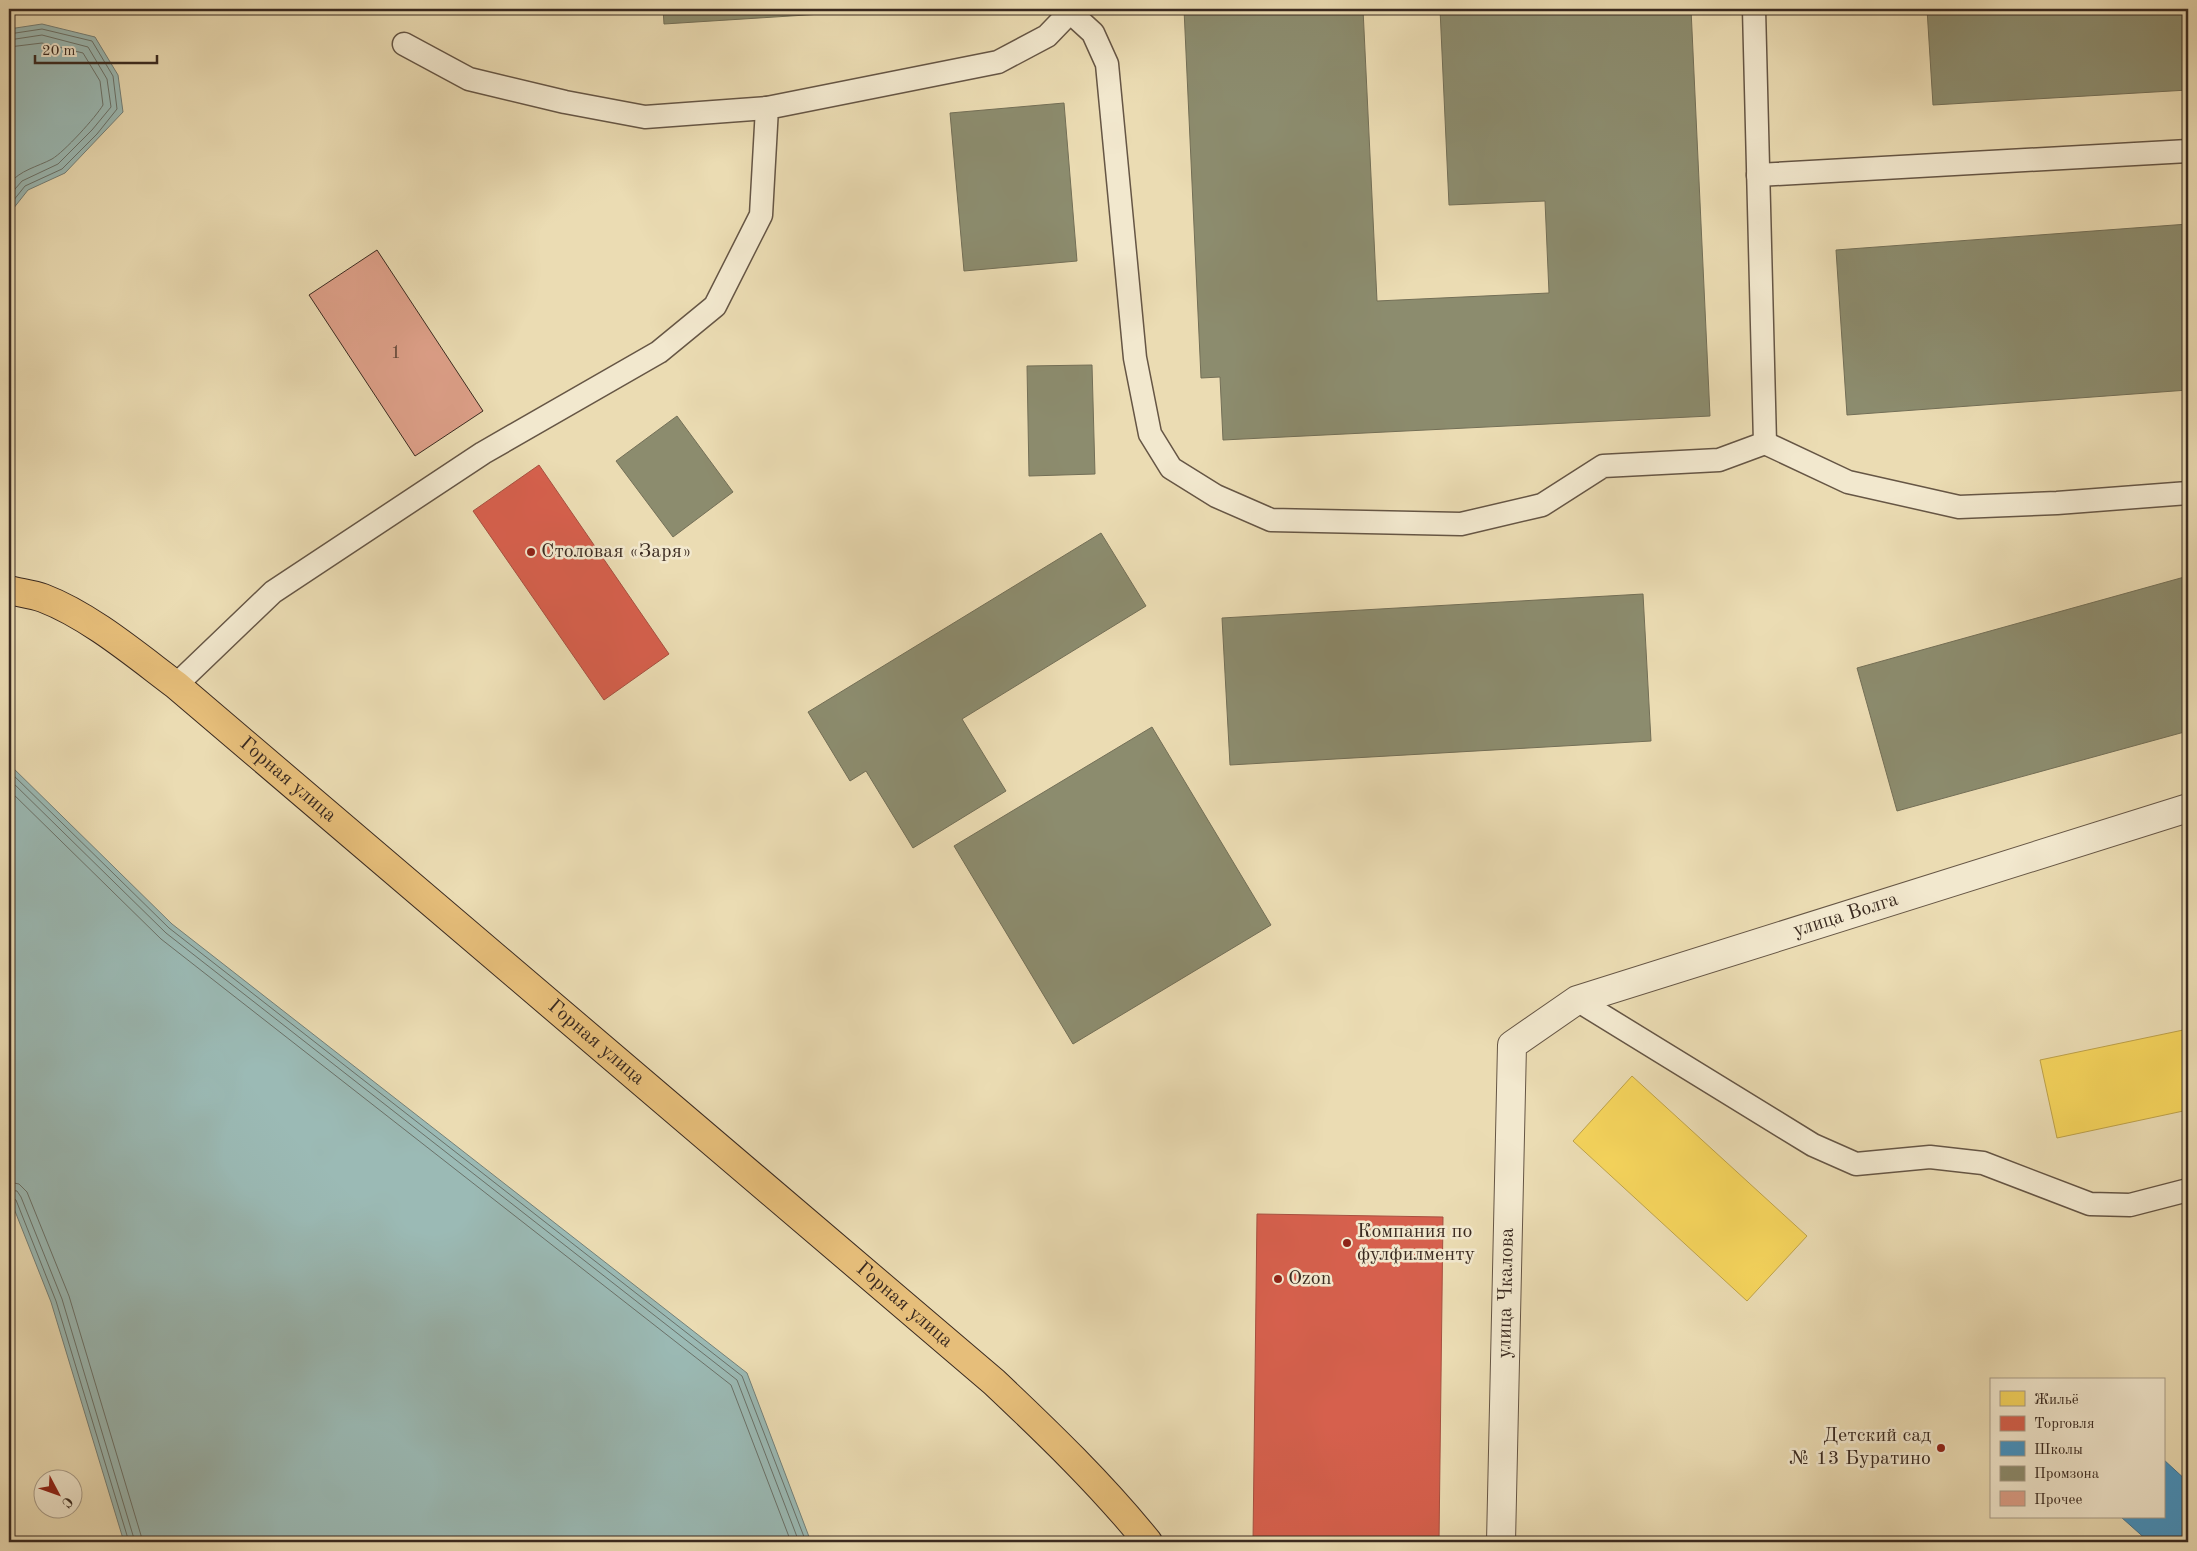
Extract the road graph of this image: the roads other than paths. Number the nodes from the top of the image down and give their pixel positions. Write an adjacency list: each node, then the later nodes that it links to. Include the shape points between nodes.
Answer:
1 (1754, 9): 6 (lane)
2 (1071, 10): 4 (lane, via 1047,36 998,62); 7 (lane, via 1093,33 1107,64 1135,358 1150,434 1171,468 1216,496 1271,520 1461,524 1542,505 1603,466 1719,460)
3 (404, 44): 4 (lane, via 469,79 645,117)
4 (767, 108): 10 (lane, via 761,215 715,306 658,352 483,453 273,592)
5 (2188, 151): 6 (lane)
6 (1758, 175): 7 (lane)
7 (1765, 443): 8 (lane, via 1848,482 1959,508)
8 (2188, 493)
9 (9, 590): 10 (main road, Горная улица, via 42,598 87,621)
10 (176, 685): 15 (main road, Горная улица, via 994,1382 1057,1441)
11 (2188, 808): 12 (street, улица Волга)
12 (1577, 1000): 13 (street, улица Волга); 14 (lane, via 1813,1146 1856,1164 1930,1157 1983,1163 2090,1204 2130,1205)
13 (1512, 1045): 16 (street, улица Чкалова)
14 (2188, 1190)
15 (1148, 1542)
16 (1501, 1542)

